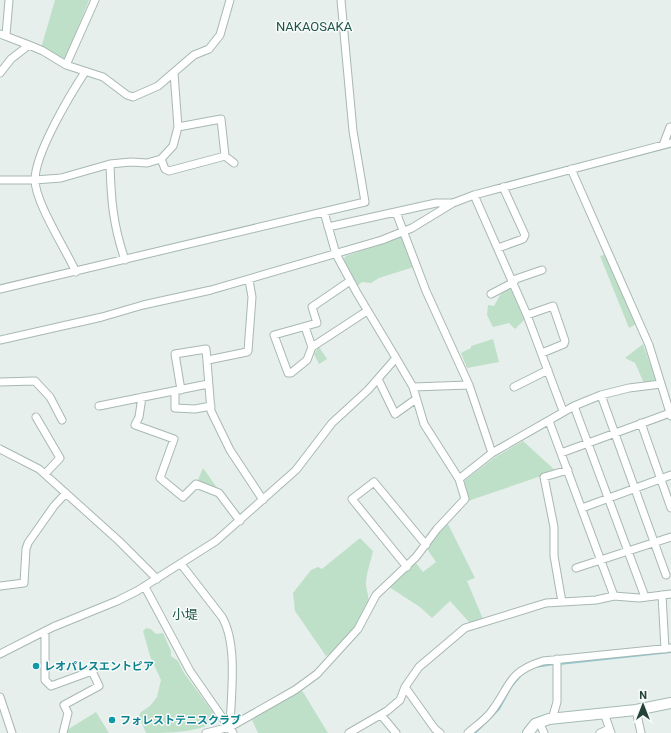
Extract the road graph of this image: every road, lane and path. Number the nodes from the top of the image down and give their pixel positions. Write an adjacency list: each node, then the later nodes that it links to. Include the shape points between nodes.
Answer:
1 (9, 0): 5 (street)
2 (95, 0): 7 (street)
3 (230, 0): 10 (street, via 220,35 209,49 194,56)
4 (341, 0): 25 (street, via 353,131 365,202)
5 (3, 34): 6 (street)
6 (28, 45): 7 (street); 8 (street)
7 (66, 65): 9 (street)
8 (0, 72)
9 (85, 72): 10 (street, via 103,77 133,97 158,86); 21 (street, via 65,102 47,142)
10 (174, 72): 11 (street)
11 (178, 126): 15 (street, via 221,119); 16 (street, via 173,146)
12 (670, 127): 14 (street)
13 (671, 143): 14 (street)
14 (663, 145): 19 (street)
15 (225, 156): 16 (street, via 169,171 165,170); 17 (street)
16 (161, 159): 18 (street, via 147,163)
17 (234, 163)
18 (110, 164): 21 (street, via 60,178); 31 (street, via 111,203)
19 (571, 169): 22 (street); 51 (street, via 649,345)
20 (0, 180): 21 (street)
21 (35, 180): 33 (street, via 45,212)
22 (503, 187): 23 (street); 29 (street, via 525,235 523,239)
23 (474, 195): 24 (street); 29 (street)
24 (453, 203): 26 (street, via 436,203); 28 (street)
25 (324, 212): 27 (street); 31 (street)
26 (396, 212): 27 (street); 28 (street)
27 (328, 227): 30 (street)
28 (403, 231): 30 (street); 52 (street, via 426,291)
29 (498, 248): 36 (street)
30 (336, 254): 34 (street); 35 (street)
31 (125, 260): 33 (street)
32 (542, 270): 36 (street)
33 (76, 272): 37 (street)
34 (249, 280): 42 (street); 46 (street, via 252,297 248,351)
35 (350, 281): 39 (street); 41 (street, via 312,307 317,322)
36 (513, 281): 38 (street); 40 (street)
37 (0, 289)
38 (491, 294)
39 (367, 311): 43 (street); 45 (street)
40 (527, 315): 44 (street); 44 (street, via 553,306 566,341)
41 (305, 327): 43 (street); 43 (street, via 274,335 288,373 307,360)
42 (0, 340)
43 (312, 347)
44 (542, 353): 47 (street)
45 (396, 358): 48 (street); 53 (street)
46 (208, 360): 50 (street); 55 (street, via 206,349 175,354)
47 (548, 370): 54 (street); 62 (street)
48 (378, 379): 58 (street, via 395,414); 81 (street, via 332,423 296,470)
49 (0, 382): 65 (street, via 35,381 50,397)
50 (208, 384): 55 (street); 60 (street)
51 (661, 384): 56 (street); 63 (street)
52 (469, 385): 53 (street); 71 (street)
53 (413, 387): 58 (street)
54 (514, 387)
55 (178, 390): 57 (street); 60 (street, via 175,408 195,409)
56 (601, 395): 61 (street); 68 (street)
57 (142, 397): 59 (street); 84 (street, via 135,425 174,439 160,478 183,497 196,484 219,493)
58 (416, 399): 76 (street, via 424,424)
59 (99, 406)
60 (211, 406): 81 (street, via 214,418 230,450)
61 (574, 406): 62 (street); 69 (street)
62 (563, 411): 66 (street)
63 (670, 415): 67 (street)
64 (36, 417): 74 (street, via 60,458)
65 (62, 420)
66 (549, 421): 71 (street); 72 (street)
67 (641, 423): 68 (street); 77 (street)
68 (614, 433): 69 (street); 78 (street)
69 (588, 442): 72 (street); 80 (street)
70 (0, 449): 74 (street)
71 (492, 453): 76 (street)
72 (561, 453): 73 (street)
73 (568, 470): 82 (street); 101 (street, via 544,477 554,526 554,556)
74 (45, 474): 79 (street)
75 (671, 475): 77 (street)
76 (459, 479): 87 (street, via 465,499 441,524)
77 (660, 479): 78 (street); 83 (street)
78 (634, 488): 80 (street); 86 (street)
79 (66, 493): 94 (street); 95 (street, via 54,506 26,549 24,584)
80 (608, 498): 82 (street); 88 (street)
81 (263, 500): 84 (street)
82 (582, 508): 89 (street)
83 (671, 508)
84 (240, 521): 90 (street, via 216,541)
85 (671, 537): 86 (street)
86 (654, 543): 88 (street); 93 (street)
87 (426, 545): 91 (street); 91 (street, via 374,482 352,499)
88 (628, 551): 89 (street); 100 (street)
89 (600, 560): 92 (street); 99 (street)
90 (181, 564): 94 (street); 114 (street, via 227,626 231,663)
91 (407, 567): 114 (street, via 376,595 358,629 317,674)
92 (576, 568)
93 (666, 575)
94 (157, 579): 96 (street)
95 (0, 586)
96 (145, 587): 102 (street); 114 (street, via 190,670)
97 (671, 594): 98 (street)
98 (662, 595): 100 (street); 103 (street)
99 (614, 596): 100 (street); 101 (street)
100 (645, 598)
101 (562, 602): 106 (street, via 546,603 465,628 419,667)
102 (45, 630): 104 (street); 118 (street, via 45,680 51,686 92,671 99,686 64,705 68,713)
103 (668, 648): 105 (street)
104 (0, 654)
105 (557, 662): 112 (street, via 557,702); 122 (street, via 543,661 527,666 518,673 509,682 490,714)
106 (406, 687): 111 (street, via 400,700); 116 (street)
107 (0, 697): 117 (street)
108 (671, 703): 109 (street)
109 (636, 710): 110 (street); 126 (street)
110 (604, 713): 112 (street); 115 (street)
111 (381, 715): 120 (street); 121 (street)
112 (552, 719): 113 (street)
113 (539, 722): 123 (street); 124 (street)
114 (231, 730): 119 (street)
115 (610, 731): 125 (street)
116 (435, 732)
117 (12, 733)
118 (63, 733)
119 (206, 733)
120 (349, 733)
121 (396, 733)
122 (468, 733)
123 (528, 733)
124 (544, 733)
125 (600, 733)
126 (641, 733)

